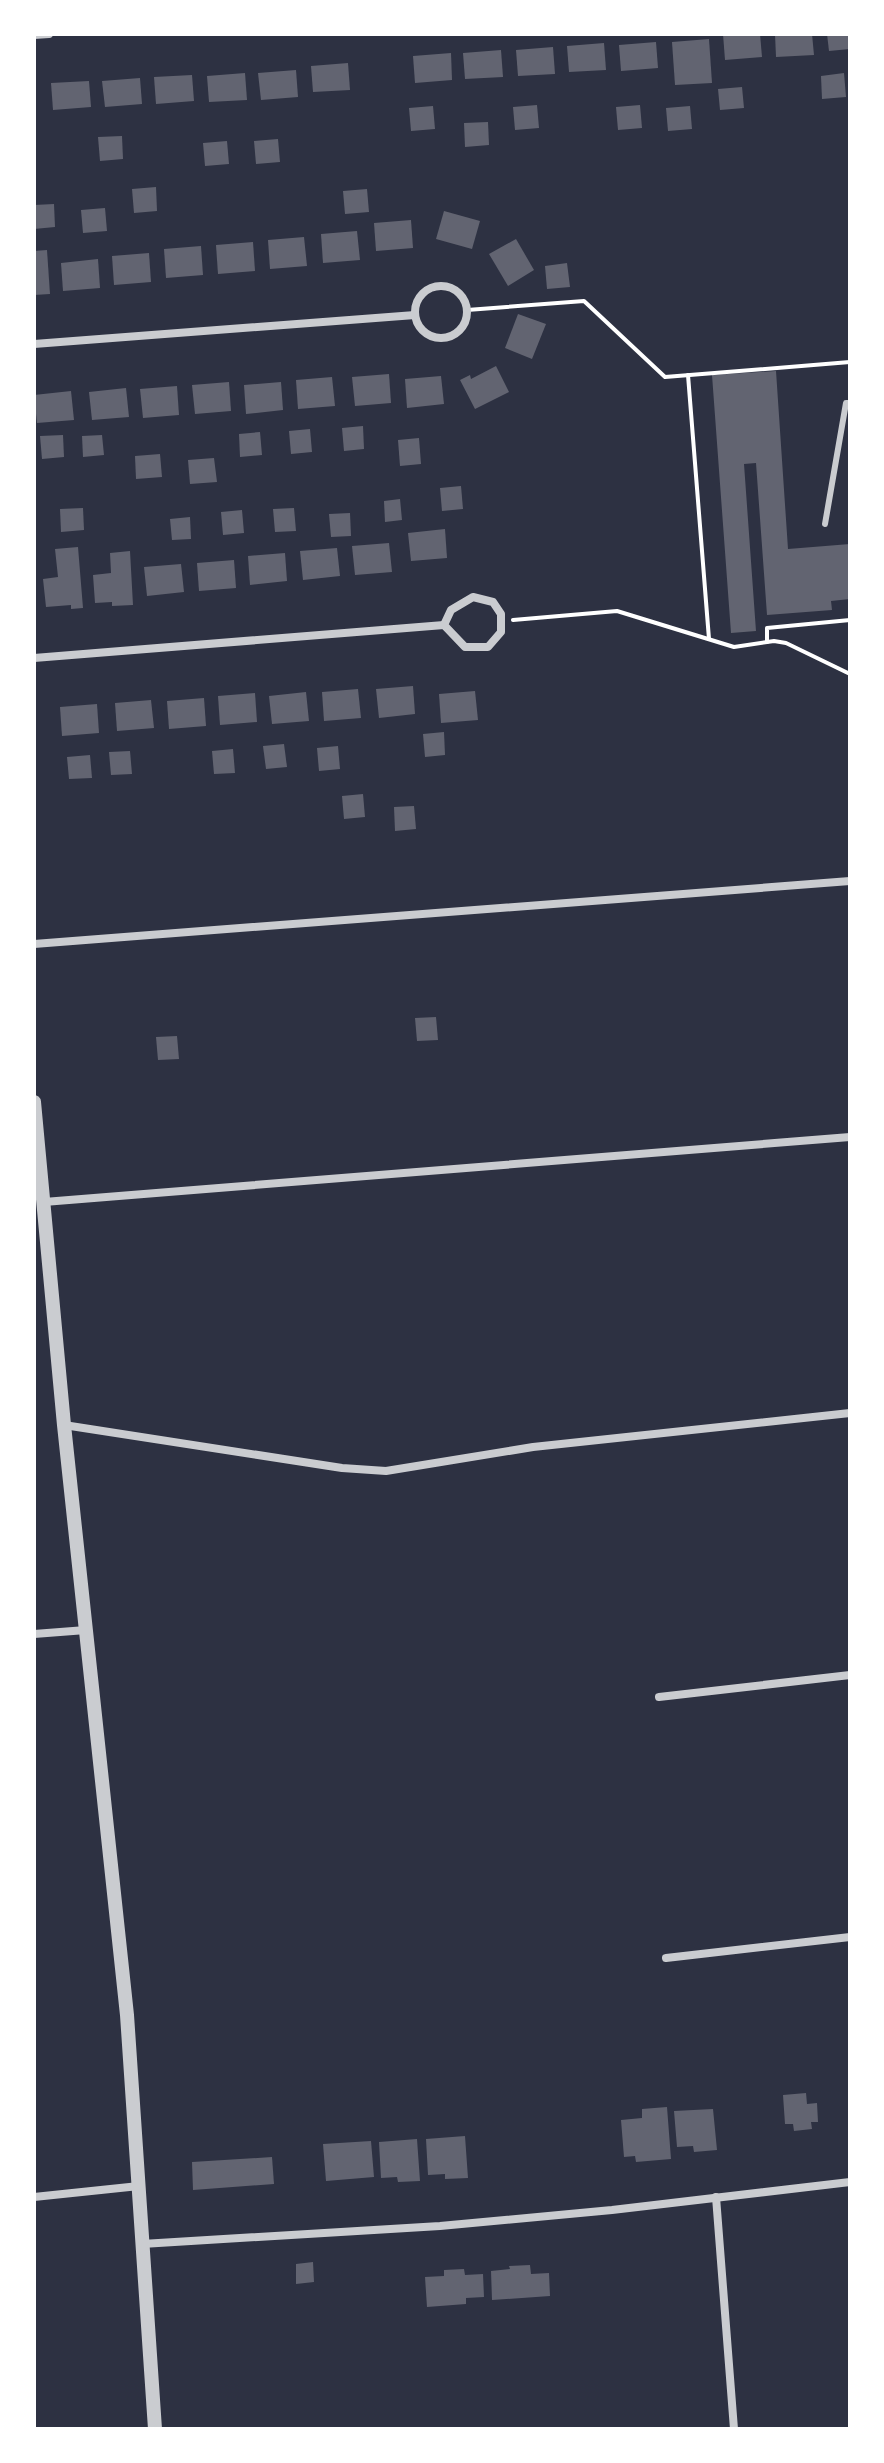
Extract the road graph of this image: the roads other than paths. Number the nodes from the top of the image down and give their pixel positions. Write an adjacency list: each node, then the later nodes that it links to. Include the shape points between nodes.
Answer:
1 (49, 34): 2 (street)
2 (34, 35)
3 (415, 315): 3 (street, via 425,292 440,286 456,290 467,310 462,329 447,338 430,336); 4 (street)
4 (34, 344)
5 (850, 403): 6 (lane)
6 (825, 524)
7 (444, 625): 7 (street, via 465,647 479,649 496,641 502,621 493,602 473,597 451,610); 8 (street)
8 (34, 658)
9 (850, 881): 10 (street)
10 (34, 944)
11 (34, 1102): 13 (street)
12 (850, 1137): 13 (street)
13 (44, 1202): 15 (street)
14 (850, 1413): 15 (street, via 533,1447 386,1471)
15 (64, 1425): 16 (street)
16 (86, 1630): 17 (street); 23 (street, via 127,2015)
17 (34, 1634)
18 (850, 1675): 19 (street)
19 (659, 1697)
20 (850, 1937): 21 (street)
21 (666, 1958)
22 (850, 2182): 25 (street)
23 (139, 2186): 24 (street); 26 (street)
24 (34, 2197)
25 (716, 2197): 26 (street, via 440,2226); 28 (street)
26 (142, 2244): 27 (street)
27 (155, 2429)
28 (734, 2429)

